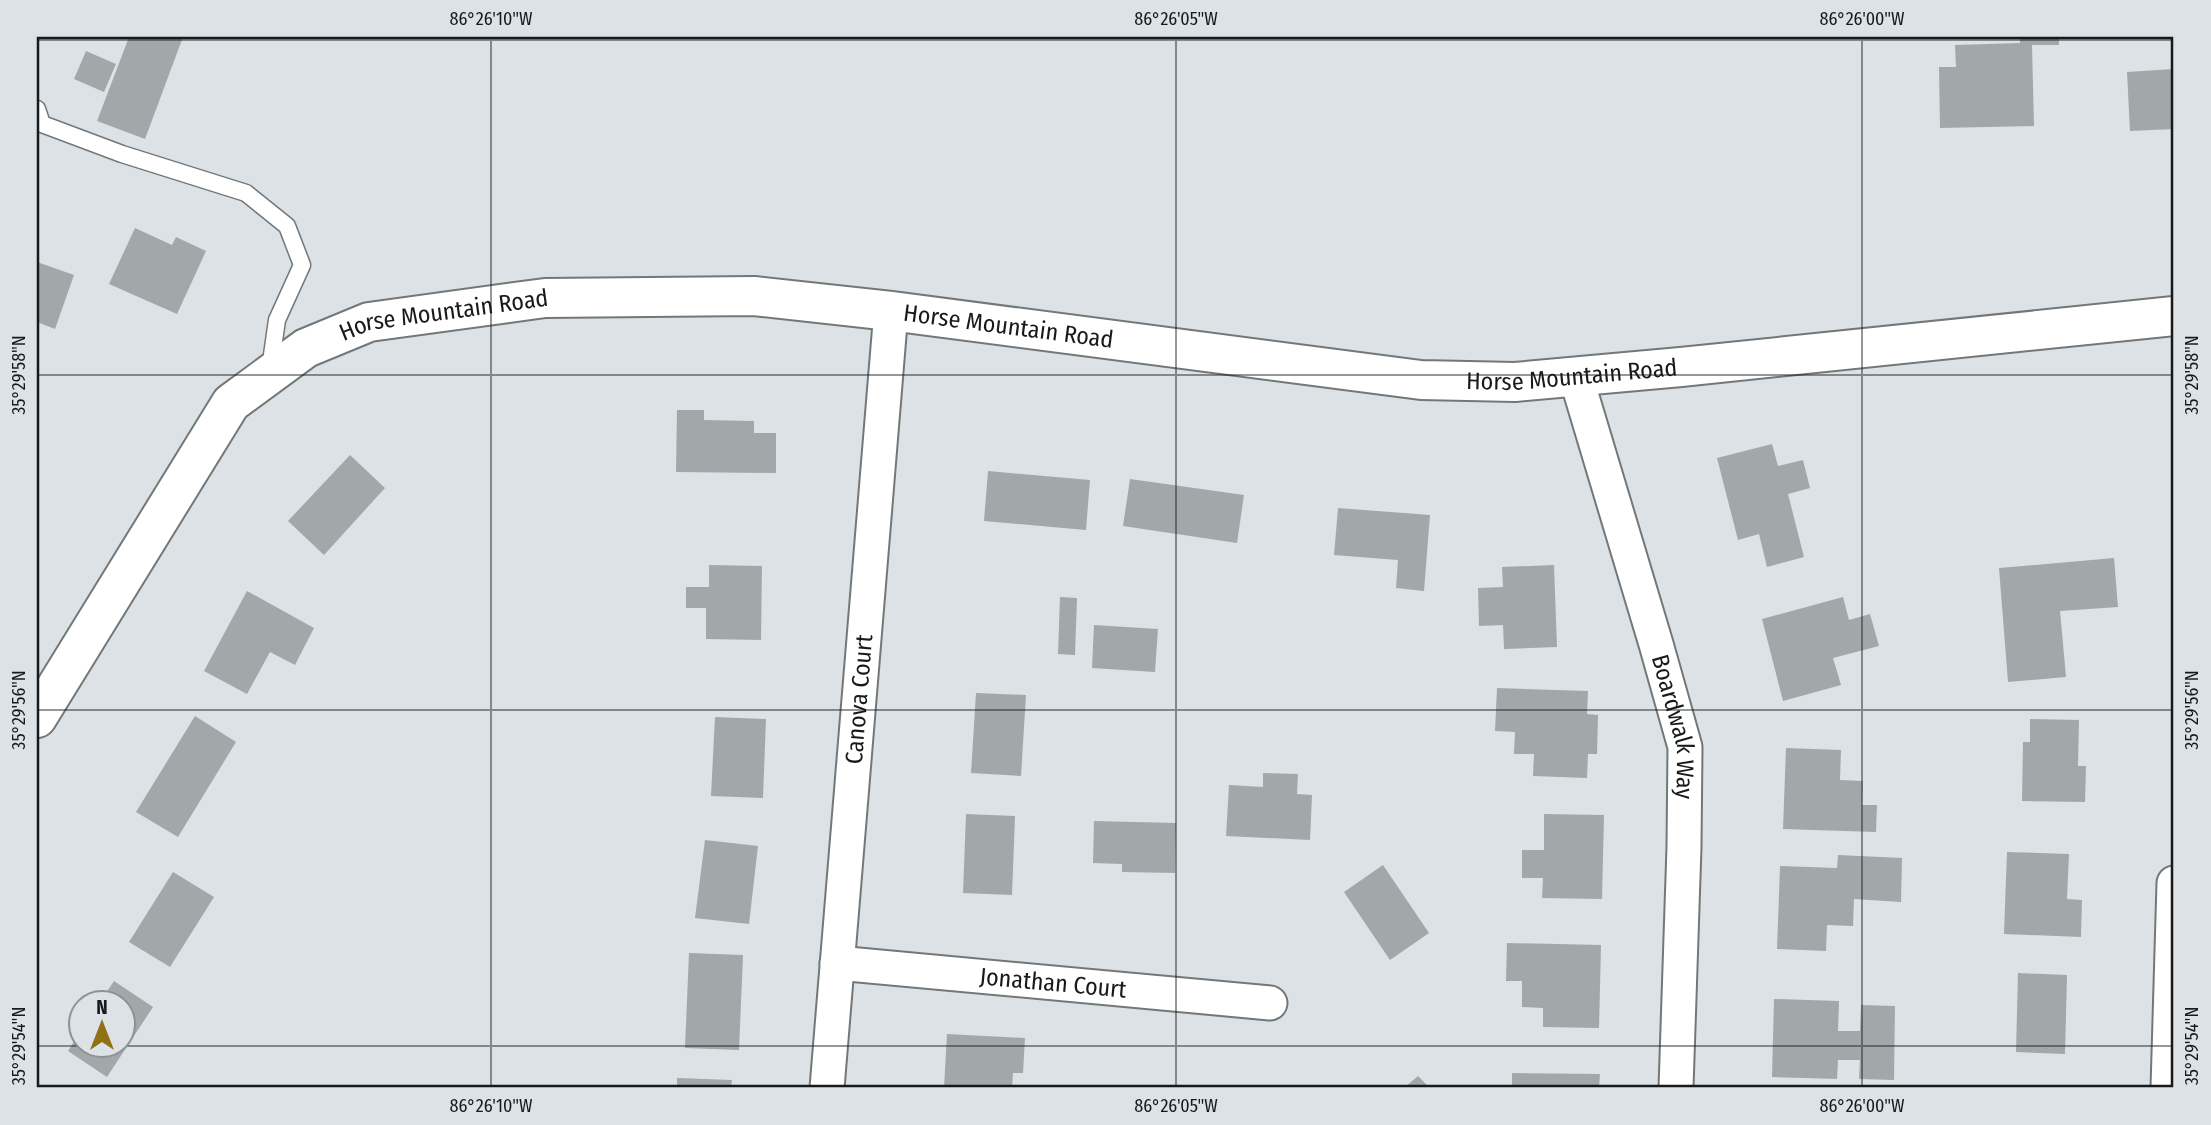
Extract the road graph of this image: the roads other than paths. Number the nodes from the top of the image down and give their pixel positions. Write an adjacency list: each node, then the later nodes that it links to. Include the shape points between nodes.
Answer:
1 (37, 109): 4 (lane, via 42,124 246,193 287,226 302,265 277,320)
2 (891, 311): 4 (street, Horse Mountain Road, via 754,296 545,298 369,322 306,348); 5 (street, Horse Mountain Road, via 1421,380 1515,382); 8 (street, Canova Court)
3 (2174, 316): 5 (street, Horse Mountain Road)
4 (269, 375): 6 (street, Horse Mountain Road, via 232,402)
5 (1576, 377): 11 (street, Boardwalk Way, via 1685,747)
6 (43, 696)
7 (2174, 904): 12 (street)
8 (837, 963): 9 (street, Jonathan Court); 10 (street, Canova Court)
9 (1270, 1003)
10 (827, 1088)
11 (1676, 1088)
12 (2168, 1088)

